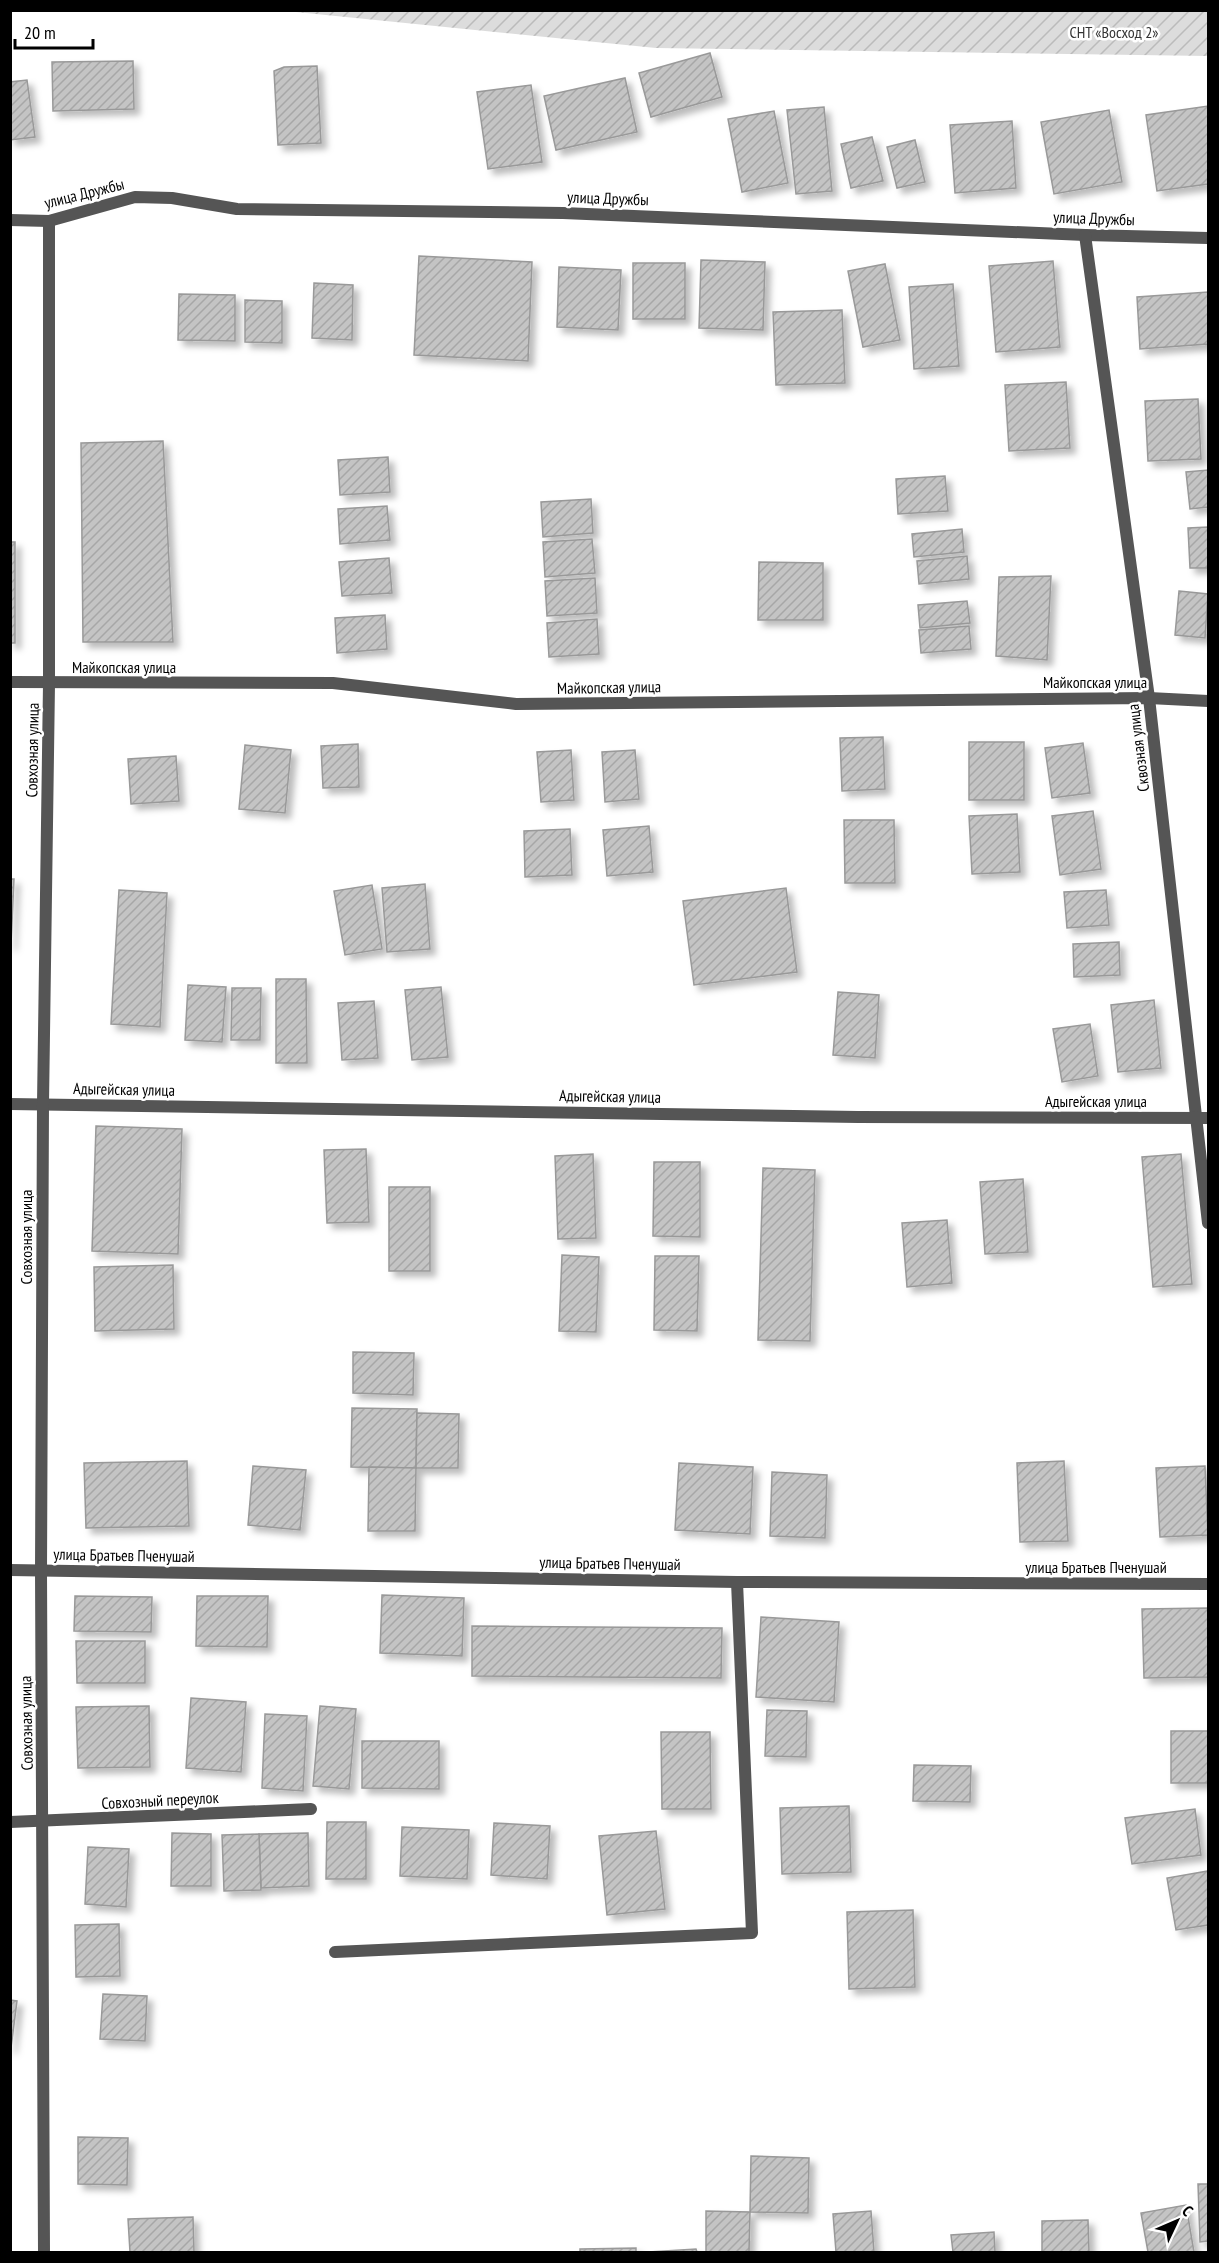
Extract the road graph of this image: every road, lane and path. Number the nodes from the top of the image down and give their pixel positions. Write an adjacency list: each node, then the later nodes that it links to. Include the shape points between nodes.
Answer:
1 (10, 220): 2 (street, улица Дружбы)
2 (49, 221): 3 (street, улица Дружбы, via 135,196 237,208 563,213); 6 (street, Совхозная улица)
3 (1085, 235): 4 (street, улица Дружбы); 7 (street, Сквозная улица)
4 (1209, 238)
5 (10, 682): 6 (street, Майкопская улица)
6 (49, 684): 7 (street, Майкопская улица, via 333,683 516,704); 10 (street, Совхозная улица)
7 (1149, 698): 8 (street, Майкопская улица); 11 (street, Сквозная улица)
8 (1209, 701)
9 (10, 1104): 10 (street, Адыгейская улица)
10 (43, 1104): 11 (street, Адыгейская улица, via 870,1117); 14 (street, Совхозная улица)
11 (1203, 1118): 12 (street, Сквозная улица)
12 (1209, 1223)
13 (10, 1570): 14 (street, улица Братьев Пченушай)
14 (41, 1571): 15 (street, улица Братьев Пченушай); 18 (street, Совхозная улица)
15 (737, 1582): 16 (street, улица Братьев Пченушай); 20 (street, via 752,1933)
16 (1209, 1584)
17 (311, 1809): 18 (street, Совхозный переулок)
18 (44, 1821): 19 (street, Совхозный переулок); 21 (street, Совхозная улица)
19 (10, 1822)
20 (335, 1952)
21 (44, 2253)

